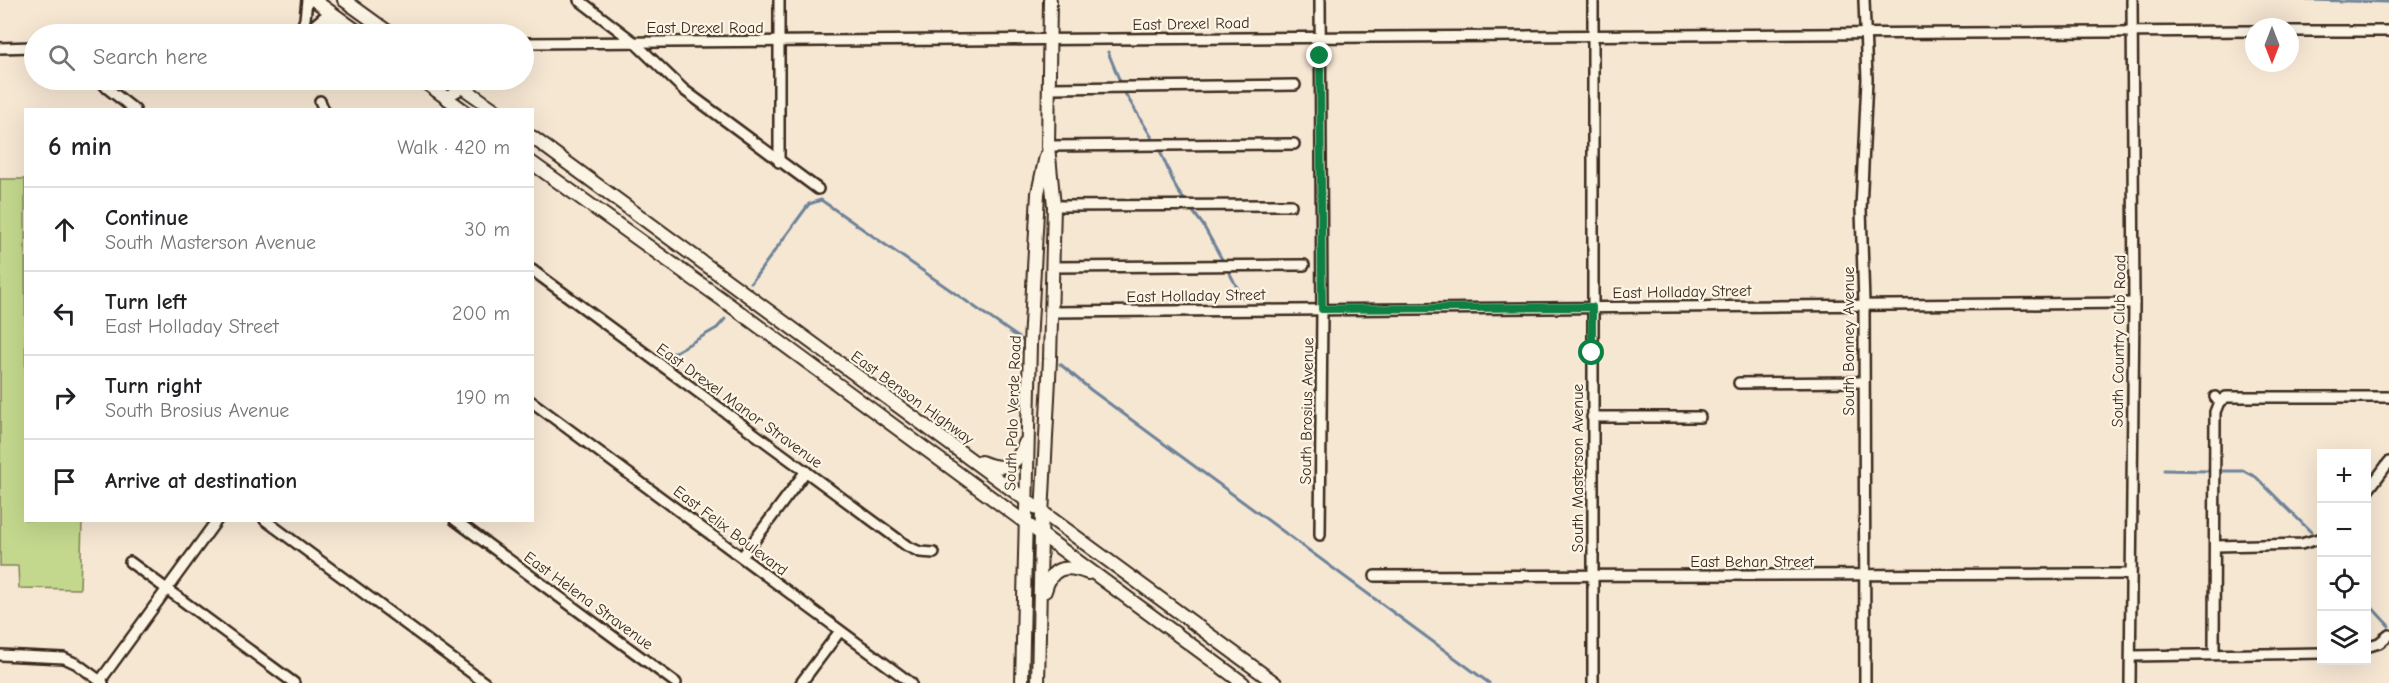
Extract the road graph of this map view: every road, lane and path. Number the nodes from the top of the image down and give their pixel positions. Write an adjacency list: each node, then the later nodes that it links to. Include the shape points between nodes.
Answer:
1 (307, 0): 12 (street)
2 (314, 0): 11 (main road)
3 (345, 0): 15 (main road)
4 (579, 0): 24 (street)
5 (779, 0): 26 (street)
6 (1050, 0): 23 (main road, South Palo Verde Road)
7 (1320, 0): 21 (street, South Brosius Avenue)
8 (1593, 0): 22 (street, South Masterson Avenue)
9 (1864, 0): 20 (street, South Bonney Avenue)
10 (2132, 0): 19 (street, South Country Club Road)
11 (344, 22): 13 (street, via 324,17); 14 (main road)
12 (302, 24)
13 (316, 24)
14 (347, 24)
15 (377, 24)
16 (2245, 31): 19 (street, East Drexel Road)
17 (2299, 31): 18 (street)
18 (2389, 31)
19 (2133, 32): 20 (street, East Drexel Road); 50 (street, South Country Club Road)
20 (1865, 34): 22 (street, East Drexel Road); 51 (street, South Bonney Avenue, via 1867,79 1861,208)
21 (1320, 36): 22 (street, East Drexel Road); 23 (street, East Drexel Road); 53 (street, South Brosius Avenue)
22 (1594, 37): 52 (street, South Masterson Avenue)
23 (1050, 40): 26 (street, East Drexel Road); 30 (main road, South Palo Verde Road)
24 (634, 42): 25 (street, East Drexel Road); 26 (street, East Drexel Road); 42 (street, via 684,90)
25 (534, 43)
26 (780, 43): 42 (street)
27 (24, 47): 28 (street)
28 (0, 48)
29 (1295, 85): 30 (street)
30 (1051, 88): 41 (main road, South Palo Verde Road)
31 (110, 90): 36 (street)
32 (437, 90): 35 (main road)
33 (456, 90): 35 (street)
34 (474, 90): 38 (main road)
35 (447, 97): 37 (main road)
36 (132, 108)
37 (461, 108)
38 (493, 108)
39 (534, 138): 62 (main road, East Benson Highway)
40 (1294, 144): 41 (street)
41 (1048, 146): 46 (main road, South Palo Verde Road); 61 (main road, South Palo Verde Road, via 1038,193)
42 (779, 162): 44 (street)
43 (534, 164): 71 (main road)
44 (818, 189)
45 (1291, 205): 46 (street)
46 (1054, 206): 48 (main road, South Palo Verde Road)
47 (1304, 265): 48 (street)
48 (1053, 267): 54 (main road, South Palo Verde Road)
49 (534, 271): 64 (street, East Drexel Manor Stravenue)
50 (2134, 303): 51 (street, East Holladay Street); 79 (street, South Country Club Road)
51 (1864, 304): 52 (street, East Holladay Street); 55 (street, South Bonney Avenue)
52 (1592, 307): 53 (street, East Holladay Street); 59 (street, South Masterson Avenue)
53 (1322, 309): 54 (street, East Holladay Street); 73 (street, South Brosius Avenue)
54 (1051, 312): 67 (main road, South Palo Verde Road)
55 (1862, 382): 56 (street); 80 (street, South Bonney Avenue)
56 (1739, 383)
57 (2389, 397): 75 (street, via 2217,399)
58 (534, 403): 77 (street, East Felix Boulevard)
59 (1592, 417): 60 (street); 82 (street, South Masterson Avenue)
60 (1701, 417)
61 (1028, 436): 62 (main road, via 1021,454 1003,468); 66 (main road, South Palo Verde Road)
62 (958, 450): 66 (main road, East Benson Highway)
63 (2389, 462): 65 (street)
64 (806, 471): 76 (street, East Drexel Manor Stravenue, via 907,546); 77 (street)
65 (2371, 487)
66 (1026, 501): 67 (main road, East Benson Highway); 71 (main road, South Palo Verde Road)
67 (1043, 513): 72 (main road, South Palo Verde Road); 102 (main road, East Benson Highway)
68 (216, 522): 84 (street)
69 (268, 522): 95 (street)
70 (458, 522): 96 (street, East Helena Stravenue)
71 (1025, 523): 72 (main road); 99 (main road, South Palo Verde Road)
72 (1041, 535): 83 (main road); 85 (main road, South Palo Verde Road)
73 (1320, 535)
74 (2317, 539): 75 (street, via 2301,544)
75 (2215, 546): 89 (street)
76 (934, 554)
77 (742, 557): 86 (street, East Felix Boulevard)
78 (130, 562): 84 (street)
79 (2129, 574): 80 (street, East Behan Street); 92 (street, South Country Club Road)
80 (1866, 575): 82 (street, East Behan Street); 104 (street, South Bonney Avenue)
81 (1375, 576): 82 (street, East Behan Street)
82 (1593, 576): 103 (street, South Masterson Avenue)
83 (1099, 577): 85 (main road, via 1079,569 1059,569 1048,577); 101 (main road)
84 (166, 589): 93 (street); 94 (street)
85 (1040, 610): 100 (main road, South Palo Verde Road)
86 (840, 631): 97 (street); 98 (street, East Felix Boulevard)
87 (2389, 635): 88 (street)
88 (2371, 646)
89 (2214, 653): 90 (street); 92 (street)
90 (2317, 653)
91 (0, 655): 93 (street, via 64,658)
92 (2131, 656): 105 (street, South Country Club Road)
93 (101, 682)
94 (294, 683)
95 (485, 683)
96 (676, 683)
97 (801, 683)
98 (911, 683)
99 (1022, 683)
100 (1038, 683)
101 (1244, 683)
102 (1275, 683)
103 (1593, 683)
104 (1865, 683)
105 (2130, 683)

